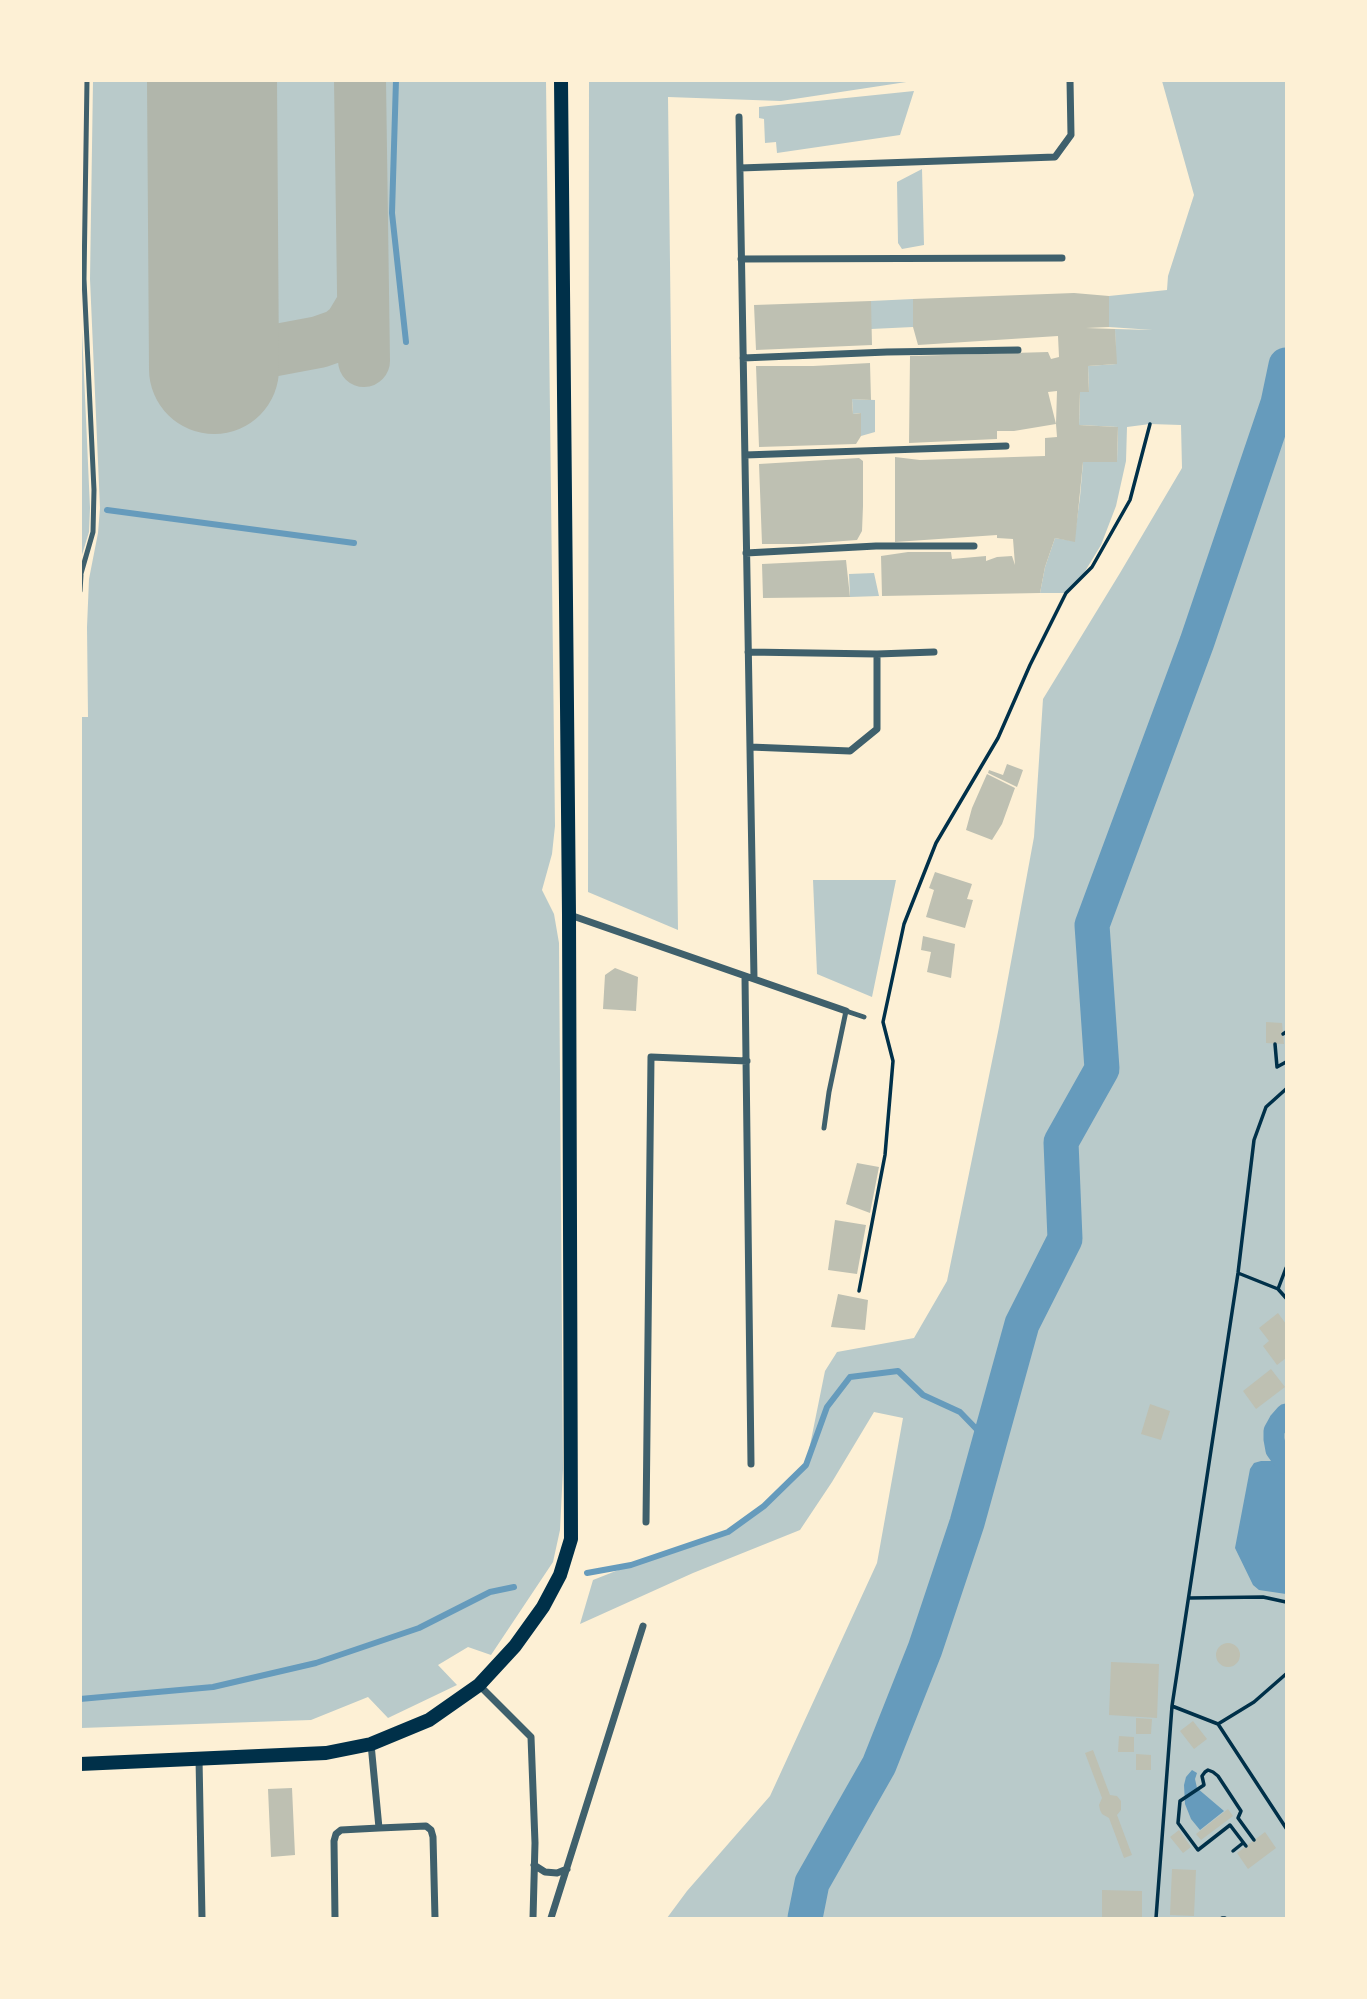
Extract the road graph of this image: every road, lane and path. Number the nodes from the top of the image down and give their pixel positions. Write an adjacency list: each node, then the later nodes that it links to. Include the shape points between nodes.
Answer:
1 (87, 80): 15 (lane, via 84,279 94,489 93,532)
2 (561, 80): 21 (main road)
3 (1070, 80): 5 (street, via 1071,135 1055,157)
4 (739, 117): 5 (street)
5 (740, 168): 7 (street)
6 (1062, 258): 7 (street)
7 (741, 259): 9 (street)
8 (1018, 350): 9 (street)
9 (743, 358): 12 (street)
10 (1150, 424): 33 (path, via 1130,500 1092,566 1066,593 998,738 936,843 904,924 883,1022 892,1061 885,1155)
11 (1006, 446): 12 (street)
12 (745, 454): 14 (street)
13 (975, 546): 14 (street)
14 (746, 553): 17 (street)
15 (81, 576): 16 (lane)
16 (80, 591)
17 (748, 652): 19 (street); 20 (street)
18 (934, 652): 19 (street)
19 (877, 654): 20 (street, via 877,729 850,751)
20 (750, 747): 22 (street)
21 (569, 914): 22 (street); 41 (main road, via 571,1539 560,1575 543,1607)
22 (750, 978): 23 (street); 26 (street)
23 (846, 1011): 24 (lane); 29 (lane)
24 (864, 1017)
25 (1275, 1044): 27 (path, via 1277,1067)
26 (747, 1061): 35 (street); 36 (street, via 651,1057)
27 (1286, 1062)
28 (1286, 1089): 31 (path, via 1266,1107 1254,1140)
29 (824, 1128)
30 (1286, 1268): 32 (path)
31 (1238, 1273): 32 (path); 37 (path)
32 (1278, 1289): 34 (path)
33 (859, 1292)
34 (1286, 1298)
35 (751, 1464)
36 (646, 1522)
37 (1189, 1598): 38 (path, via 1264,1597); 42 (path)
38 (1286, 1602)
39 (643, 1626): 52 (street)
40 (1286, 1674): 43 (path, via 1254,1702)
41 (479, 1685): 44 (main road, via 429,1720); 51 (street, via 531,1737)
42 (1172, 1706): 43 (path); 58 (path)
43 (1218, 1724): 48 (path)
44 (372, 1744): 45 (main road, via 326,1753); 47 (street)
45 (199, 1758): 46 (main road); 53 (street)
46 (80, 1764)
47 (380, 1828): 54 (street, via 336,1834); 55 (street, via 426,1826 431,1830)
48 (1286, 1828)
49 (1254, 1840): 50 (path, via 1238,1818 1241,1811 1218,1776 1208,1770 1202,1776 1204,1785 1180,1801 1178,1824 1198,1850 1228,1823 1243,1845)
50 (1233, 1851)
51 (534, 1865): 52 (street, via 545,1872); 56 (street)
52 (567, 1869): 57 (street)
53 (202, 1919)
54 (335, 1919)
55 (435, 1919)
56 (533, 1919)
57 (551, 1919)
58 (1156, 1919)

